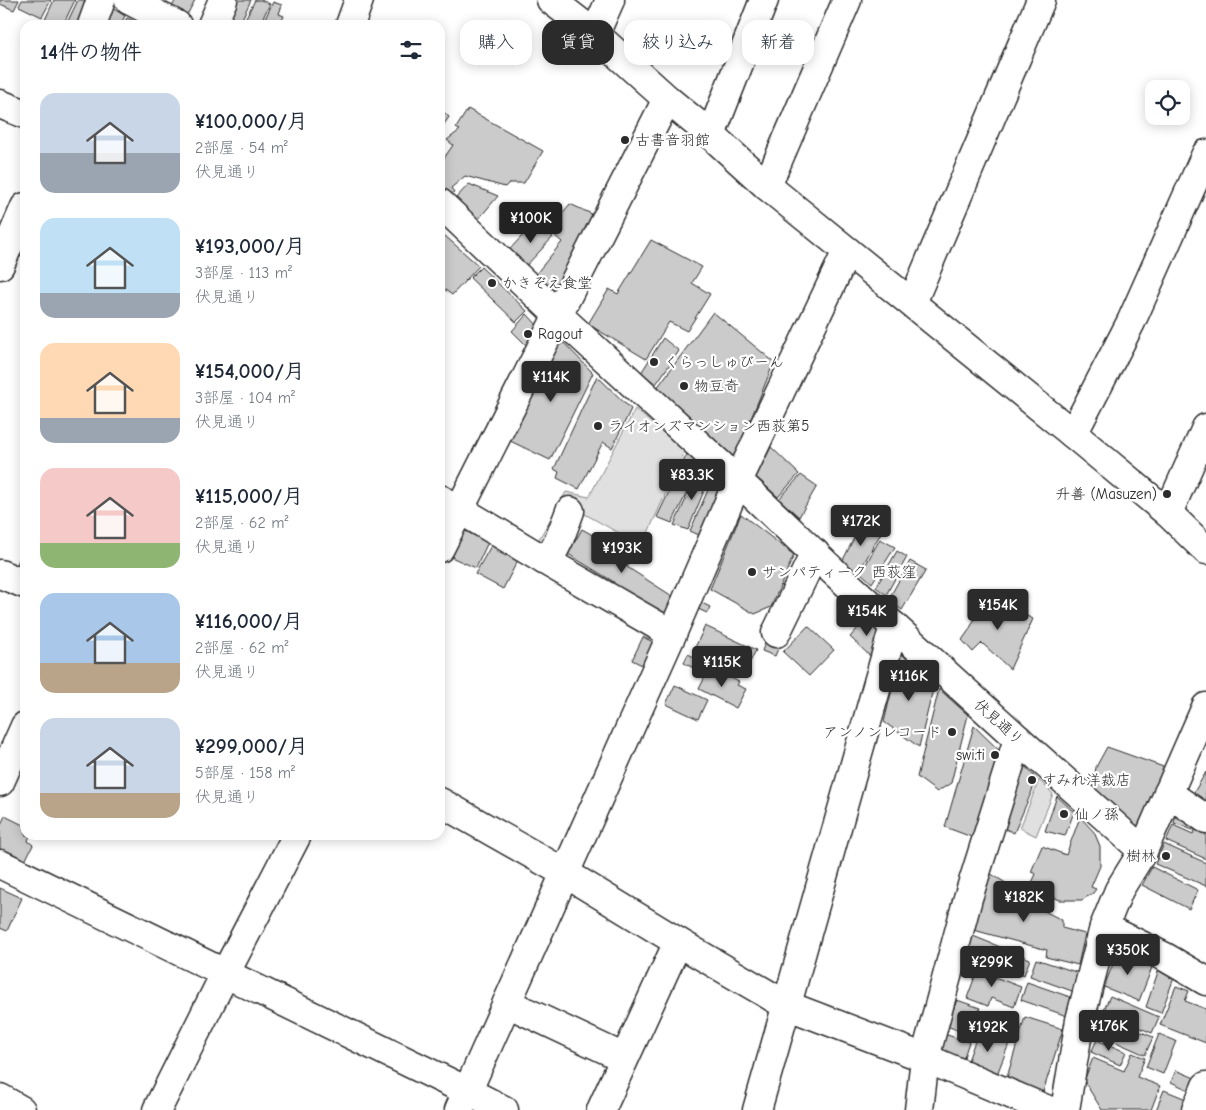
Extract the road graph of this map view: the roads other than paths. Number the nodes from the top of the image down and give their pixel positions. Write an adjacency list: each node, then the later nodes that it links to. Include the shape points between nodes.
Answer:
1 (100, 0): 10 (street)
2 (130, 0): 11 (street)
3 (223, 0): 12 (street)
4 (359, 0): 13 (street)
5 (551, 0): 14 (street)
6 (610, 0): 15 (street)
7 (764, 0): 20 (street)
8 (847, 0): 22 (street)
9 (1042, 0): 27 (street)
10 (94, 20)
11 (168, 20)
12 (214, 20)
13 (352, 20)
14 (577, 20)
15 (601, 20)
16 (614, 51): 17 (street)
17 (667, 99): 20 (street); 28 (street)
18 (0, 104): 19 (street)
19 (20, 112)
20 (711, 135): 22 (street)
21 (1206, 154): 30 (street, via 1131,322)
22 (767, 186): 25 (street)
23 (18, 213): 26 (street)
24 (445, 215): 28 (street, 伏見通り)
25 (847, 251): 27 (street); 31 (street)
26 (0, 265)
27 (912, 303): 30 (street)
28 (558, 315): 31 (street, 伏見通り); 32 (street)
29 (1206, 428): 34 (street)
30 (1073, 434): 34 (street)
31 (738, 481): 37 (street, 伏見通り); 43 (street)
32 (450, 504): 35 (street); 38 (street)
33 (570, 511): 38 (street, via 554,550)
34 (1168, 513): 36 (street)
35 (445, 526)
36 (1206, 550)
37 (815, 553): 41 (street, 伏見通り); 42 (street)
38 (544, 560): 43 (street)
39 (0, 574): 40 (street)
40 (20, 582)
41 (894, 626): 46 (street, 伏見通り); 60 (street)
42 (776, 633)
43 (672, 634): 54 (street)
44 (1206, 707): 48 (street)
45 (20, 737): 47 (street)
46 (1018, 739): 52 (street, 伏見通り); 62 (street, via 968,898)
47 (0, 782)
48 (1168, 794): 50 (street); 52 (street)
49 (445, 805): 54 (street)
50 (1206, 819)
51 (294, 840): 57 (street)
52 (1143, 851): 55 (street, via 1119,890)
53 (0, 864): 57 (street)
54 (564, 873): 56 (street); 59 (street)
55 (1104, 927): 58 (street); 73 (street, via 1080,1020)
56 (678, 942): 60 (street); 61 (street)
57 (225, 974): 65 (street); 67 (street)
58 (1206, 981)
59 (507, 1003): 61 (street); 65 (street)
60 (786, 1005): 62 (street); 70 (street)
61 (624, 1058): 69 (street)
62 (926, 1058): 71 (street); 72 (street)
63 (1206, 1086): 74 (street)
64 (0, 1098): 66 (street)
65 (463, 1100): 68 (street)
66 (21, 1110)
67 (157, 1110)
68 (504, 1110)
69 (601, 1110)
70 (757, 1110)
71 (919, 1110)
72 (1048, 1110)
73 (1065, 1110)
74 (1196, 1110)

